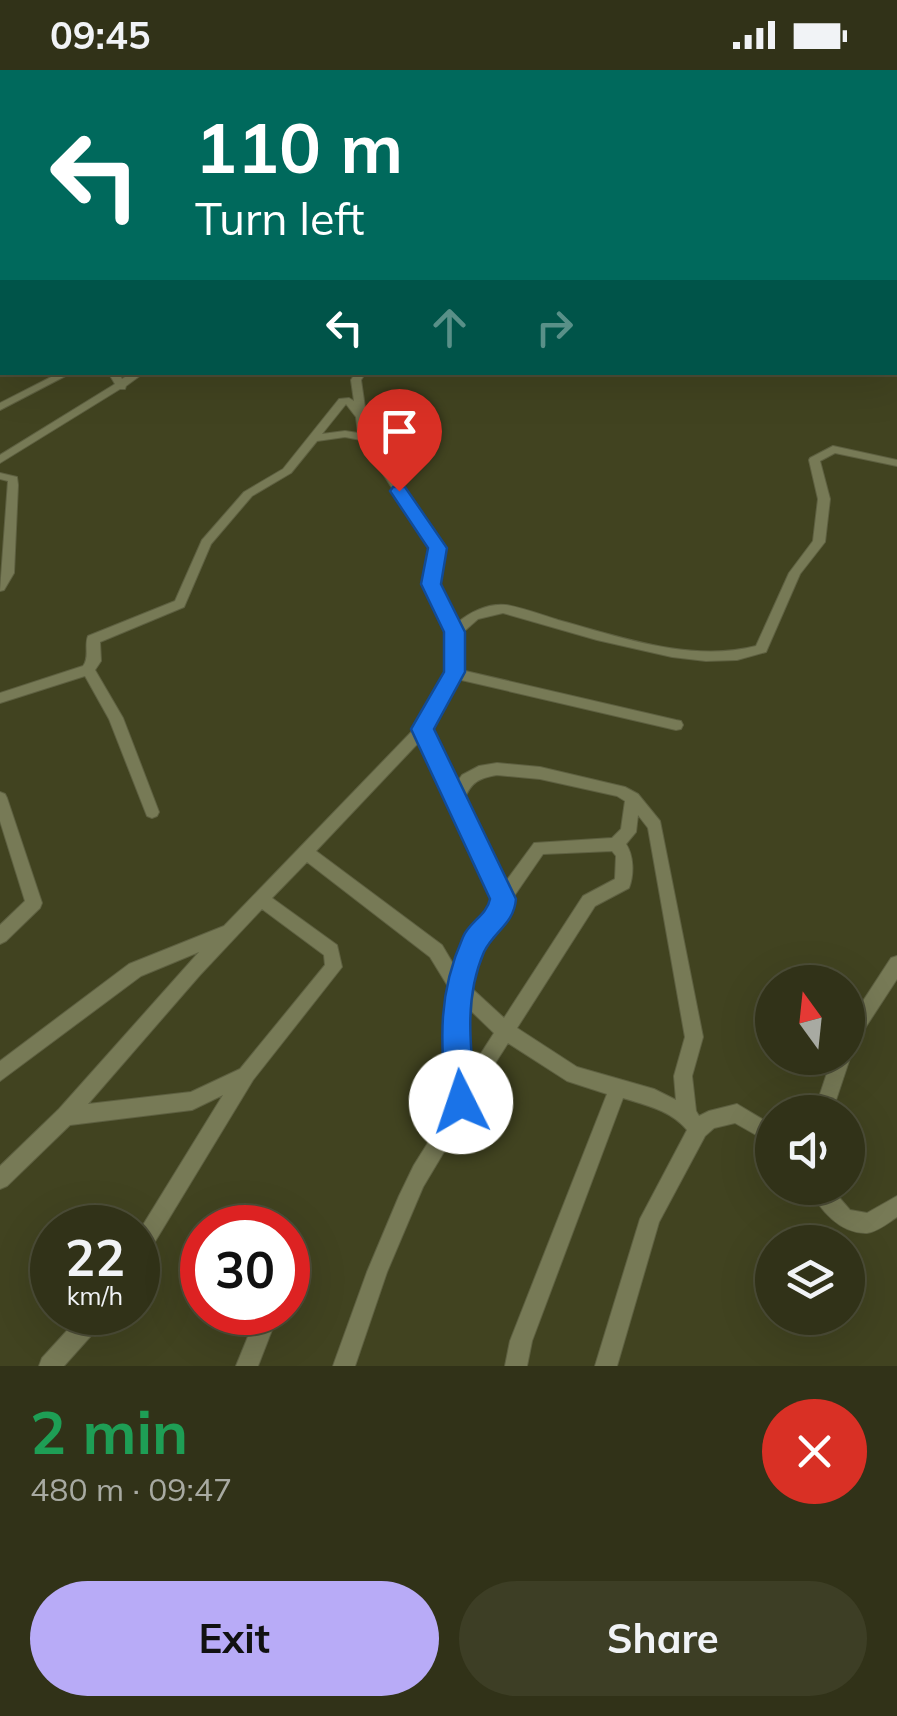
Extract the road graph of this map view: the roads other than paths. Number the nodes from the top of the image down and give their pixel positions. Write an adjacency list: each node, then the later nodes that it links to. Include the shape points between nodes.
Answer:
1 (63, 375): 6 (street)
2 (114, 375): 5 (street)
3 (137, 375): 5 (street)
4 (359, 375): 7 (street)
5 (122, 387): 11 (street)
6 (0, 407)
7 (360, 416): 9 (street); 10 (street, via 343,401)
8 (435, 427): 9 (street, via 383,440)
9 (364, 436): 10 (street); 16 (street, via 437,548 431,584)
10 (315, 438): 17 (street, via 287,471 248,494 206,543 180,604 93,639)
11 (0, 460)
12 (890, 461): 13 (street); 16 (street, via 833,449 814,460 824,499 819,542 795,573 761,649 750,655 700,658 503,609 474,615)
13 (897, 471)
14 (0, 476): 15 (street, via 13,485 8,572)
15 (0, 587)
16 (455, 632): 18 (street)
17 (88, 670): 19 (street); 25 (street, via 116,718)
18 (454, 672): 20 (street); 21 (street)
19 (0, 698)
20 (676, 725)
21 (423, 729): 24 (street); 27 (street)
22 (0, 798): 31 (street, via 34,903)
23 (633, 798): 24 (street, via 492,768 468,778); 26 (street, via 628,832); 41 (street, via 655,826 674,911 694,1038 684,1076)
24 (456, 800): 28 (street)
25 (152, 812)
26 (616, 844): 28 (street, via 539,848); 35 (street, via 624,854 623,884 589,902)
27 (308, 852): 29 (street); 33 (street, via 436,951)
28 (503, 899): 33 (street, via 502,911 476,940)
29 (263, 900): 30 (street); 37 (street, via 331,951 334,967)
30 (234, 930): 36 (street, via 135,970); 40 (street)
31 (0, 936)
32 (897, 964): 34 (street)
33 (458, 987): 35 (street); 39 (street)
34 (865, 1013)
35 (503, 1029): 38 (street, via 573,1075); 39 (street)
36 (0, 1072)
37 (247, 1074): 40 (street, via 192,1101); 46 (street)
38 (617, 1091): 41 (street, via 654,1098); 52 (street)
39 (461, 1102): 51 (street, via 380,1257)
40 (66, 1116): 43 (street)
41 (693, 1122): 42 (street, via 738,1112); 53 (street, via 650,1219)
42 (755, 1124)
43 (0, 1179)
44 (834, 1205): 45 (street, via 845,1218 869,1223)
45 (897, 1206)
46 (160, 1215)
47 (78, 1335): 49 (street)
48 (259, 1335): 50 (street)
49 (50, 1366)
50 (246, 1366)
51 (344, 1366)
52 (516, 1366)
53 (606, 1366)

